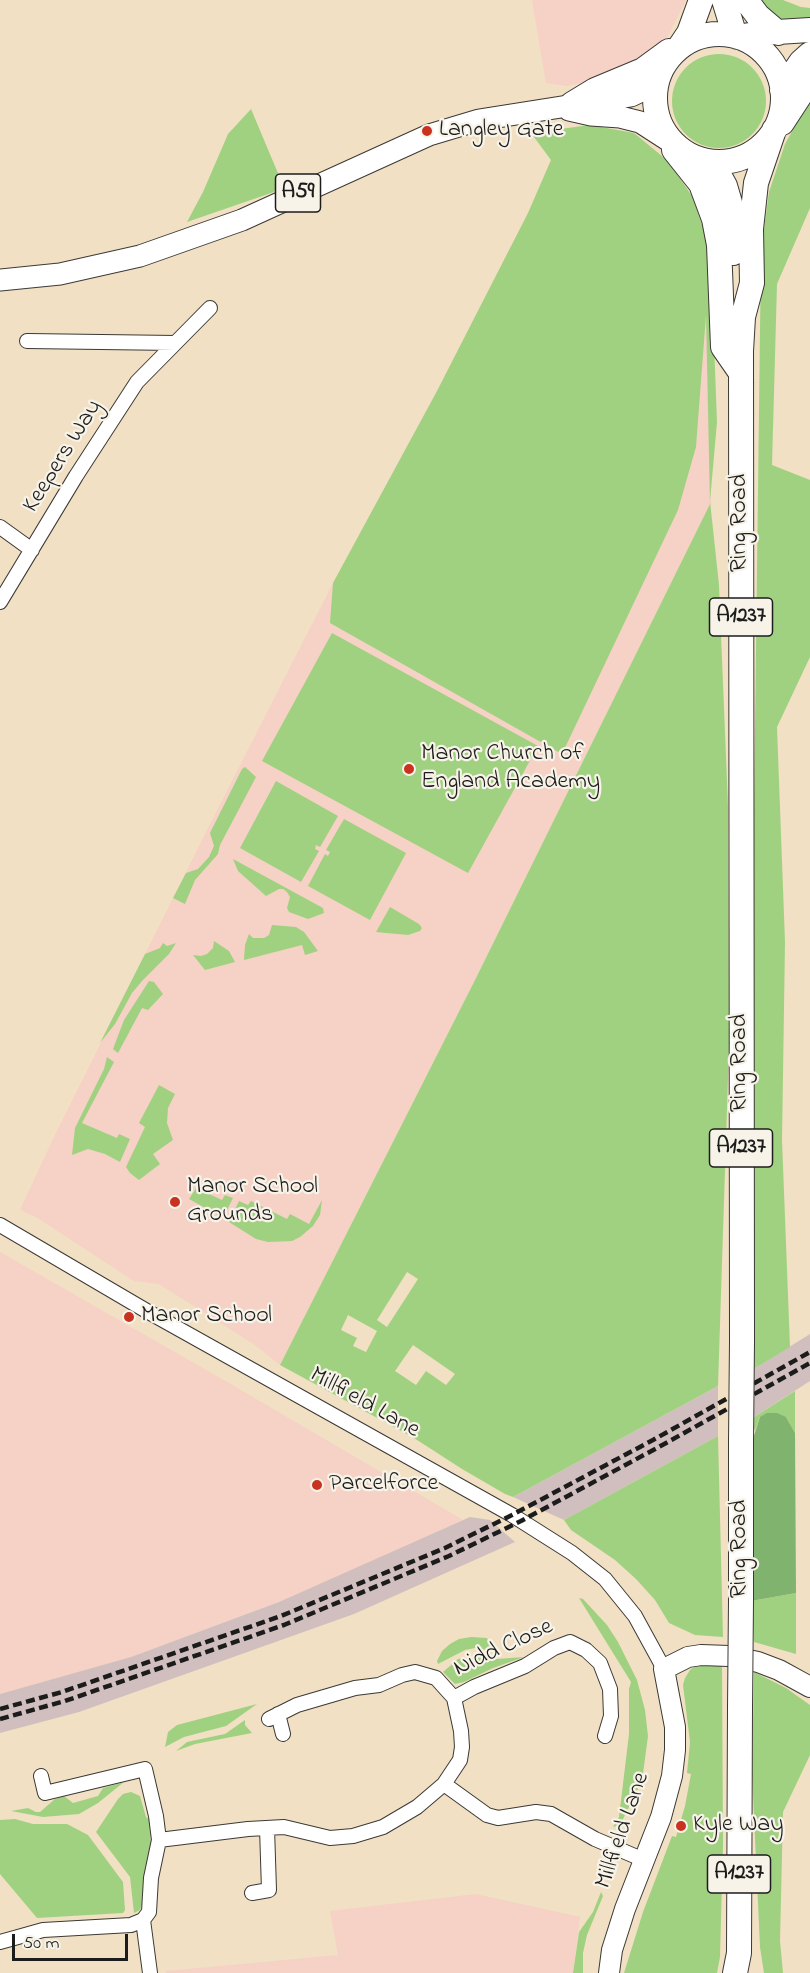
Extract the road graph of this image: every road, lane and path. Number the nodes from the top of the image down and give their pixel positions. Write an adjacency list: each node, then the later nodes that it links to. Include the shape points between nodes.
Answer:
1 (701, 0): 7 (highway)
2 (724, 0): 6 (highway)
3 (746, 0): 5 (highway)
4 (810, 30): 5 (highway)
5 (778, 33): 6 (highway)
6 (737, 36): 7 (highway, via 711,35); 11 (highway, via 767,57)
7 (682, 44): 10 (highway); 12 (highway, via 643,70)
8 (810, 54): 11 (highway)
9 (810, 80): 13 (highway)
10 (656, 84): 12 (main road, A59, via 631,96); 14 (highway, via 657,116)
11 (782, 90): 13 (highway, via 782,105)
12 (566, 106): 14 (main road, A59, via 591,115 640,122); 16 (main road, A59, via 478,120 429,135 242,220 140,256 60,274)
13 (771, 139): 15 (highway, via 746,156); 18 (highway, Ring Road / A1237, via 756,183 751,229 752,283)
14 (669, 141): 15 (highway, via 685,153); 21 (highway, via 701,184 710,207 719,245 723,347)
15 (712, 162): 18 (highway, Ring Road / A1237, via 730,203 734,283)
16 (0, 280)
17 (210, 308): 20 (street, Keepers Way)
18 (742, 317): 21 (highway, Ring Road / A1237)
19 (27, 341): 20 (street)
20 (175, 343): 23 (street, Keepers Way, via 137,382)
21 (741, 373): 39 (highway, Ring Road / A1237, bridge)
22 (0, 527): 23 (street)
23 (33, 550): 24 (street, Keepers Way)
24 (0, 602)
25 (0, 1225): 26 (street, Millfield Lane, via 512,1515 572,1553 605,1579 635,1617)
26 (664, 1669): 27 (street, via 688,1657 729,1656 779,1670); 35 (street, Millfield Lane, via 675,1727 675,1750 668,1796)
27 (810, 1687)
28 (454, 1698): 29 (street, via 436,1678 415,1672 380,1685 297,1705 274,1717); 30 (street, Nidd Close, via 570,1642 600,1663 610,1689); 32 (street, via 462,1747 460,1760)
29 (283, 1734)
30 (605, 1736)
31 (41, 1776): 34 (street, via 45,1793 146,1769)
32 (444, 1784): 33 (street, via 392,1822 352,1836 330,1838 284,1827); 35 (street, via 487,1815 498,1818 536,1812 551,1814)
33 (267, 1828): 34 (street); 36 (street, via 269,1890)
34 (159, 1840): 37 (street, via 149,1912)
35 (644, 1860): 41 (street, Millfield Lane, via 612,1950)
36 (252, 1893)
37 (143, 1920): 38 (street, via 131,1925 43,1930); 40 (street)
38 (0, 1942)
39 (741, 1966)
40 (150, 1973)
41 (609, 1973)

